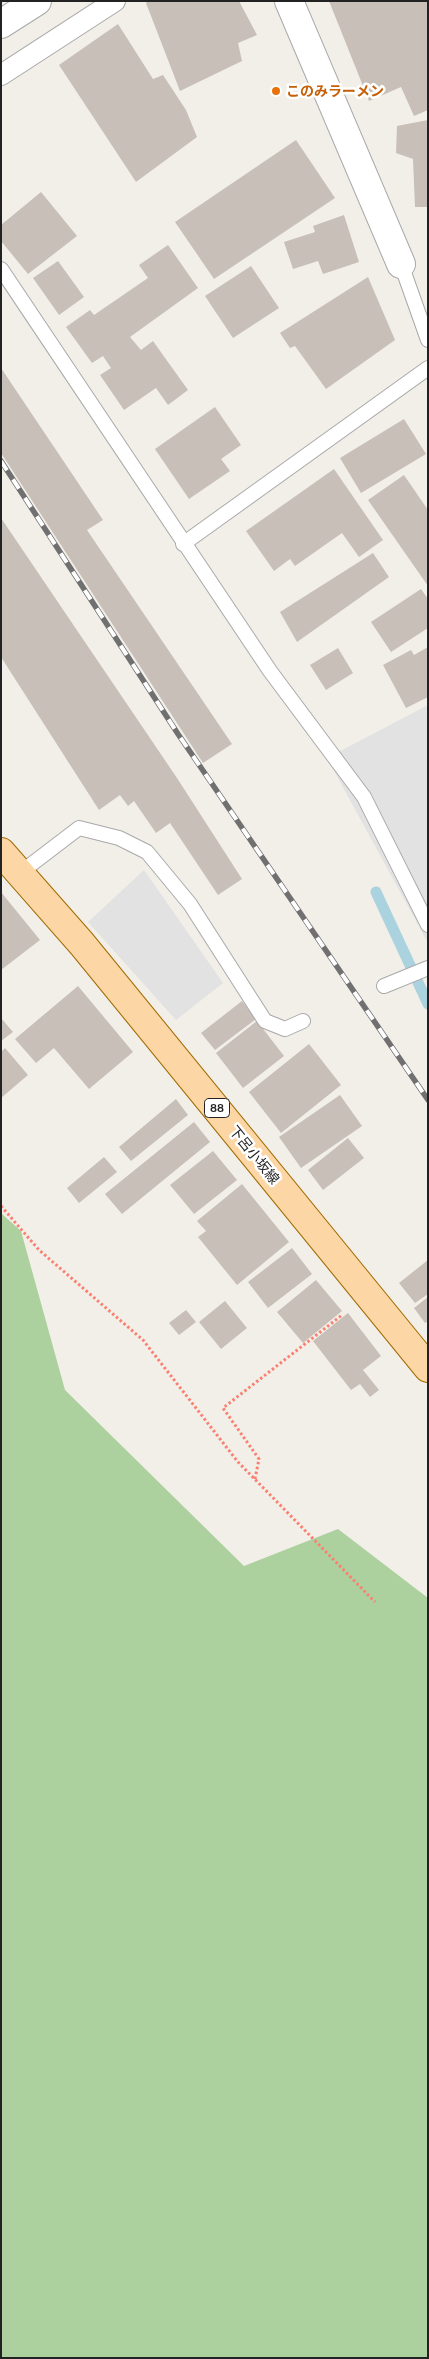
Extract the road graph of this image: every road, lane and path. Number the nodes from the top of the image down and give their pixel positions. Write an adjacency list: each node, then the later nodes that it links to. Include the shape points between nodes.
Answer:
1 (37, 1): 4 (street)
2 (115, 1): 5 (street)
3 (289, 1): 6 (street)
4 (1, 24)
5 (1, 74)
6 (401, 264): 8 (lane)
7 (1, 269): 10 (lane)
8 (428, 340)
9 (428, 368): 10 (lane)
10 (183, 544): 13 (lane, via 270,671 364,797)
11 (1, 852): 12 (main road, 下呂小坂線 / 88)
12 (20, 873): 16 (lane, via 79,828 119,838 147,852 190,904 265,1022 285,1028); 18 (main road, 下呂小坂線 / 88, via 154,1031)
13 (428, 925)
14 (428, 968): 15 (lane)
15 (384, 986)
16 (303, 1022)
17 (1, 1206): 20 (path, via 39,1250 143,1340)
18 (367, 1295): 19 (main road, 下呂小坂線 / 88); 20 (path, via 223,1408 259,1459)
19 (428, 1368)
20 (255, 1480): 21 (path)
21 (375, 1602)

